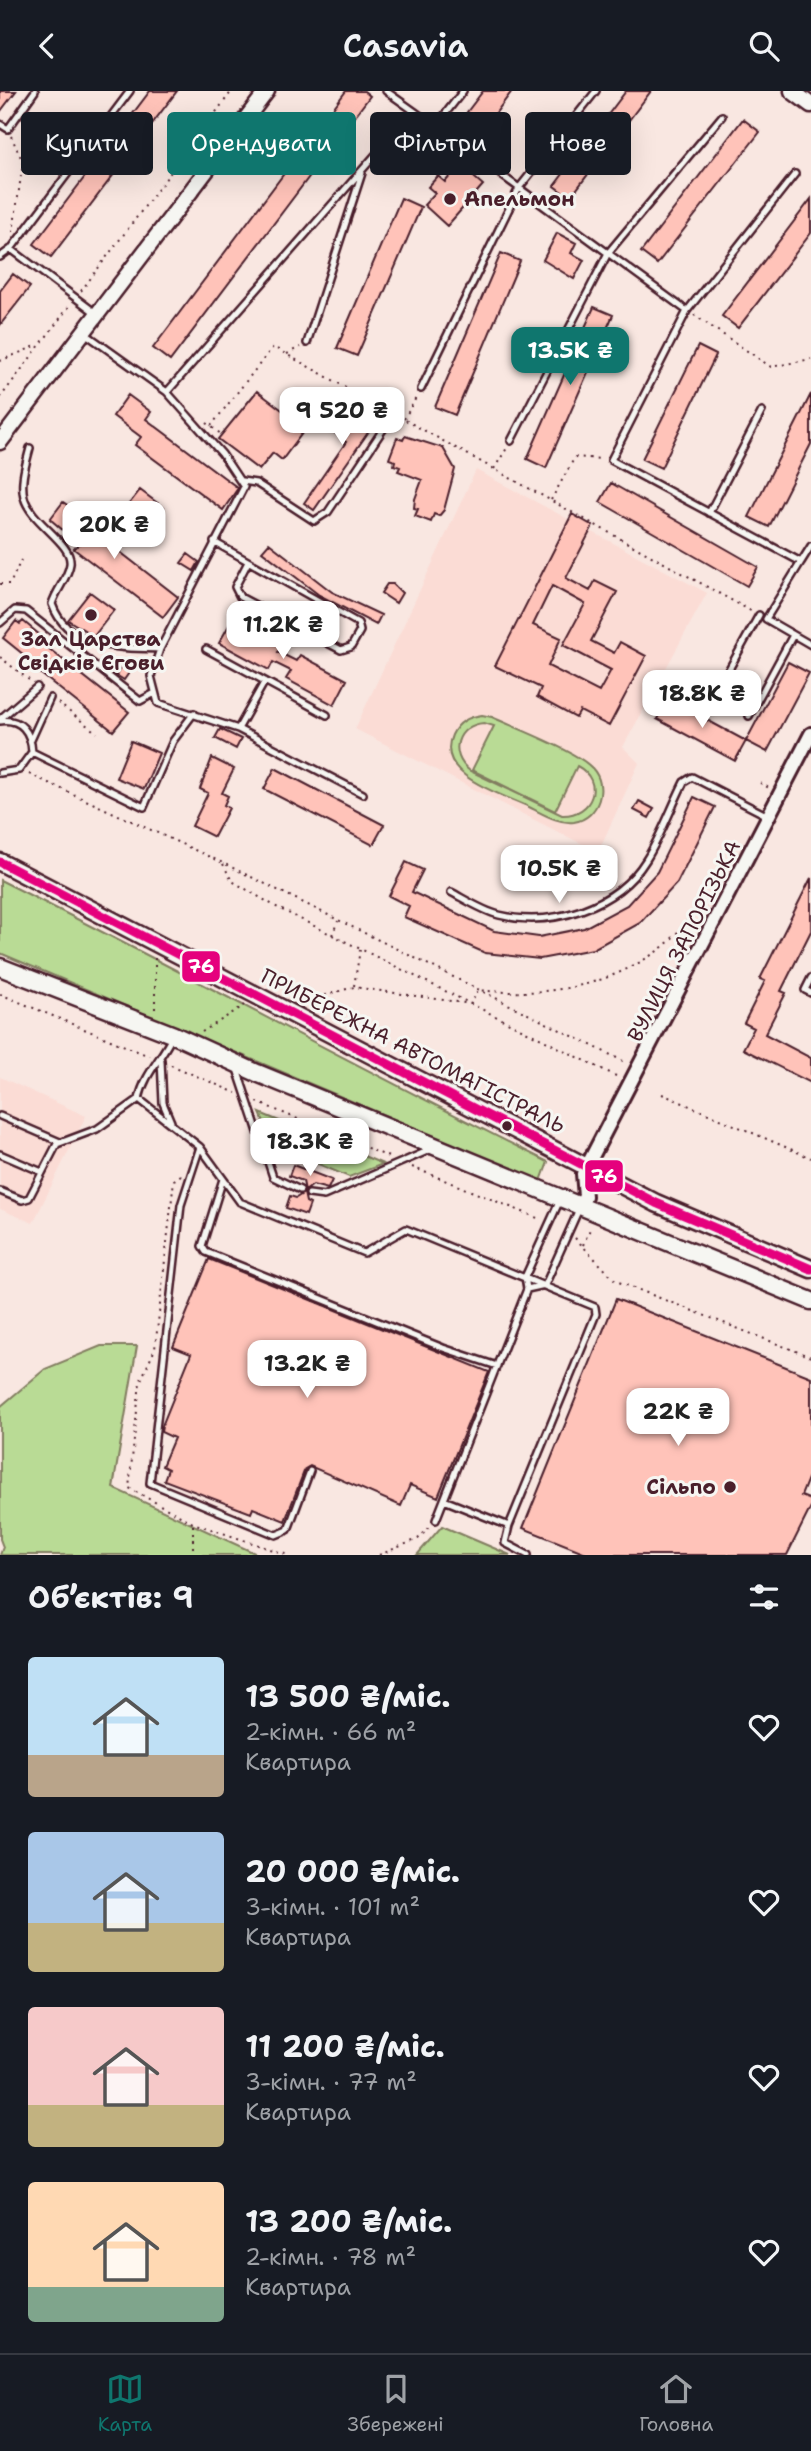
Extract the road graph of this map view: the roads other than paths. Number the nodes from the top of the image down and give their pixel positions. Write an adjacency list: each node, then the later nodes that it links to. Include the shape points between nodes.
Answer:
1 (35, 91): 14 (lane, via 8,129)
2 (130, 91): 19 (lane)
3 (267, 91): 23 (main road)
4 (386, 91): 9 (lane)
5 (400, 91): 9 (lane)
6 (463, 91): 12 (lane)
7 (596, 91): 18 (lane)
8 (792, 91): 10 (main road)
9 (395, 97): 11 (lane)
10 (811, 105)
11 (414, 111): 15 (lane)
12 (447, 112)
13 (722, 115): 20 (lane)
14 (0, 124)
15 (363, 170): 25 (lane); 27 (lane)
16 (795, 174): 22 (lane)
17 (501, 175): 18 (lane)
18 (519, 188): 20 (lane); 26 (lane)
19 (11, 249): 21 (lane); 23 (lane)
20 (608, 253): 22 (lane); 30 (lane)
21 (0, 257)
22 (687, 311): 34 (lane, via 611,460)
23 (97, 314): 24 (main road)
24 (83, 332): 27 (lane); 31 (main road)
25 (307, 343)
26 (421, 389)
27 (167, 392): 33 (lane)
28 (762, 411): 34 (lane)
29 (386, 425): 33 (lane, via 328,512 314,521 256,483)
30 (511, 441)
31 (0, 442)
32 (30, 448): 43 (lane, via 24,499 32,514 67,548 70,562 52,604 56,617 90,644)
33 (242, 481): 35 (lane, via 242,493)
34 (709, 513): 38 (lane)
35 (214, 543): 37 (lane); 43 (lane)
36 (811, 546): 38 (lane)
37 (248, 562): 37 (lane, via 358,623 360,631 351,647 341,650 240,597 235,587)
38 (801, 562): 41 (lane, via 766,619)
39 (759, 615): 45 (lane)
40 (0, 623): 48 (lane, via 15,610 26,611 140,701)
41 (793, 635): 42 (lane); 52 (lane)
42 (811, 645)
43 (160, 649): 48 (lane, via 151,676)
44 (206, 649): 46 (lane)
45 (723, 680)
46 (265, 681): 51 (lane); 54 (lane)
47 (37, 687): 53 (lane)
48 (155, 694): 50 (lane, via 158,703)
49 (50, 698): 56 (lane)
50 (194, 713): 54 (lane); 57 (lane, via 173,741 144,807)
51 (327, 715)
52 (748, 716)
53 (0, 720): 56 (lane, via 19,723)
54 (238, 729): 59 (lane)
55 (811, 734): 60 (street, ВУЛИЦЯ ЗАПОРІЗЬКА)
56 (31, 740): 57 (lane)
57 (32, 752): 58 (lane, via 19,770)
58 (0, 773)
59 (363, 794)
60 (770, 817): 62 (lane, via 692,776 684,782 645,862 616,893 576,912 536,921 497,915); 76 (street, ВУЛИЦЯ ЗАПОРІЗЬКА)
61 (0, 862): 76 (main road, ПРИБЕРЕЖНА АВТОМАГІСТРАЛЬ)
62 (451, 892)
63 (0, 967): 66 (main road)
64 (811, 978): 65 (lane, via 805,990)
65 (811, 993)
66 (174, 1035): 67 (lane); 68 (main road)
67 (161, 1060): 69 (lane, via 142,1082); 71 (lane, via 163,1103)
68 (234, 1060): 74 (main road); 79 (lane, via 273,1177)
69 (139, 1099): 71 (lane); 72 (lane, via 97,1129)
70 (0, 1116): 72 (lane)
71 (171, 1122): 73 (lane)
72 (60, 1142): 77 (lane)
73 (200, 1147): 78 (lane); 90 (lane, via 181,1205 150,1483 276,1535 288,1530)
74 (437, 1147): 81 (lane, via 324,1196); 82 (main road)
75 (0, 1154): 77 (lane)
76 (588, 1165): 83 (street, via 582,1177 585,1196); 84 (main road, ПРИБЕРЕЖНА АВТОМАГІСТРАЛЬ, via 656,1203)
77 (41, 1172): 80 (lane, via 26,1200)
78 (223, 1179): 85 (lane, via 240,1202 364,1254 406,1229); 89 (lane, via 202,1246 206,1252)
79 (300, 1190)
80 (0, 1191)
81 (309, 1194)
82 (562, 1198): 83 (main road); 85 (lane)
83 (581, 1205): 86 (lane); 88 (main road)
84 (811, 1269)
85 (525, 1277): 86 (lane); 87 (lane)
86 (545, 1285): 87 (lane); 93 (lane, via 589,1303 596,1314)
87 (527, 1289): 89 (lane)
88 (811, 1301)
89 (497, 1366): 91 (lane)
90 (310, 1471)
91 (444, 1500): 92 (lane); 93 (lane)
92 (436, 1520)
93 (509, 1526): 94 (lane, via 505,1543)
94 (528, 1555)

